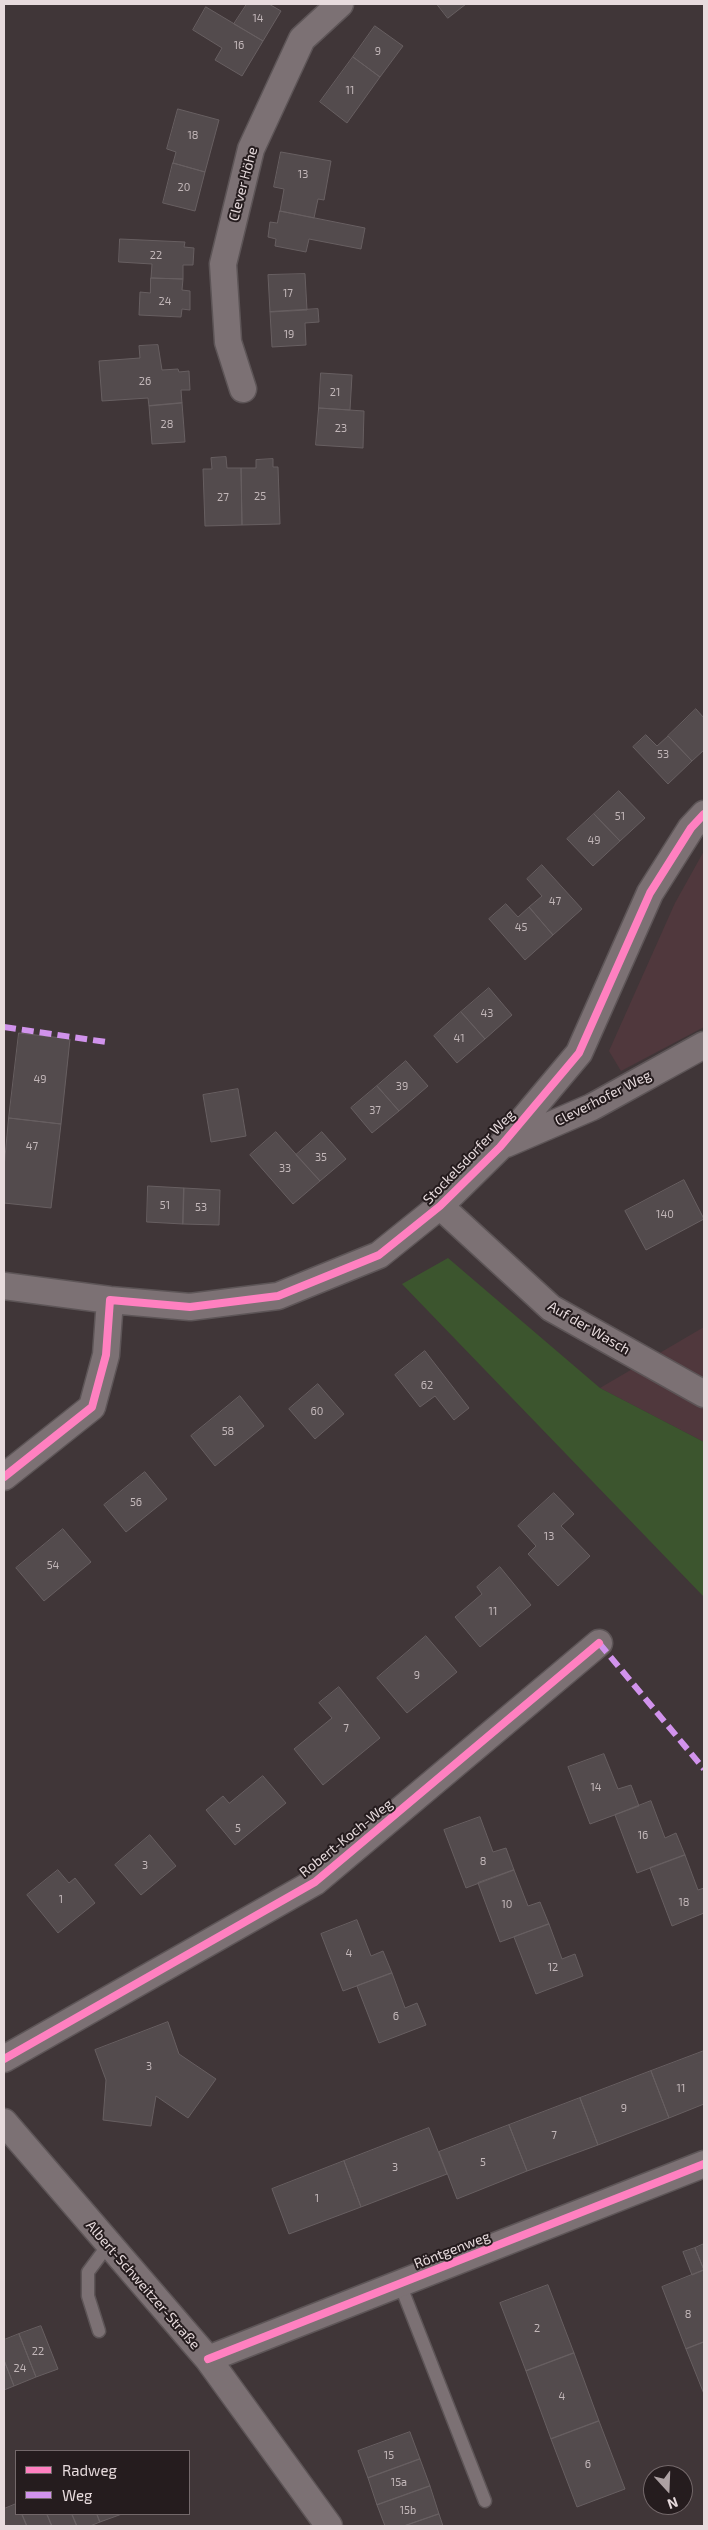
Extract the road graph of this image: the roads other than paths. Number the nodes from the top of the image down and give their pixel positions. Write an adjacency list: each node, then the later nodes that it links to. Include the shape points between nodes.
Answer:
1 (340, 4): 2 (street, Clever Höhe, via 302,39 251,149 223,264 228,342)
2 (243, 389)
3 (704, 814): 5 (street, Stockelsdorfer Weg, via 691,828 650,893 579,1053)
4 (704, 1045): 5 (street, Cleverhofer Weg, via 592,1107)
5 (500, 1147): 6 (street, Stockelsdorfer Weg)
6 (440, 1206): 8 (street, Stockelsdorfer Weg, via 379,1255 278,1296 190,1307); 9 (street, Auf der Wasch, via 551,1308)
7 (4, 1286): 8 (street)
8 (110, 1300): 10 (street, via 106,1355 92,1407)
9 (704, 1394)
10 (4, 1477)
11 (599, 1643): 12 (street, Robert-Koch-Weg, via 315,1882)
12 (4, 2059)
13 (5, 2128): 15 (street, Albert-Schweitzer-Straße)
14 (704, 2164): 16 (street, Röntgenweg)
15 (108, 2245): 17 (lane, via 88,2272 88,2296); 18 (street, Albert-Schweitzer-Straße)
16 (400, 2284): 18 (street, Röntgenweg); 19 (lane)
17 (99, 2331)
18 (208, 2360): 20 (street, Albert-Schweitzer-Straße)
19 (485, 2501)
20 (329, 2526)

